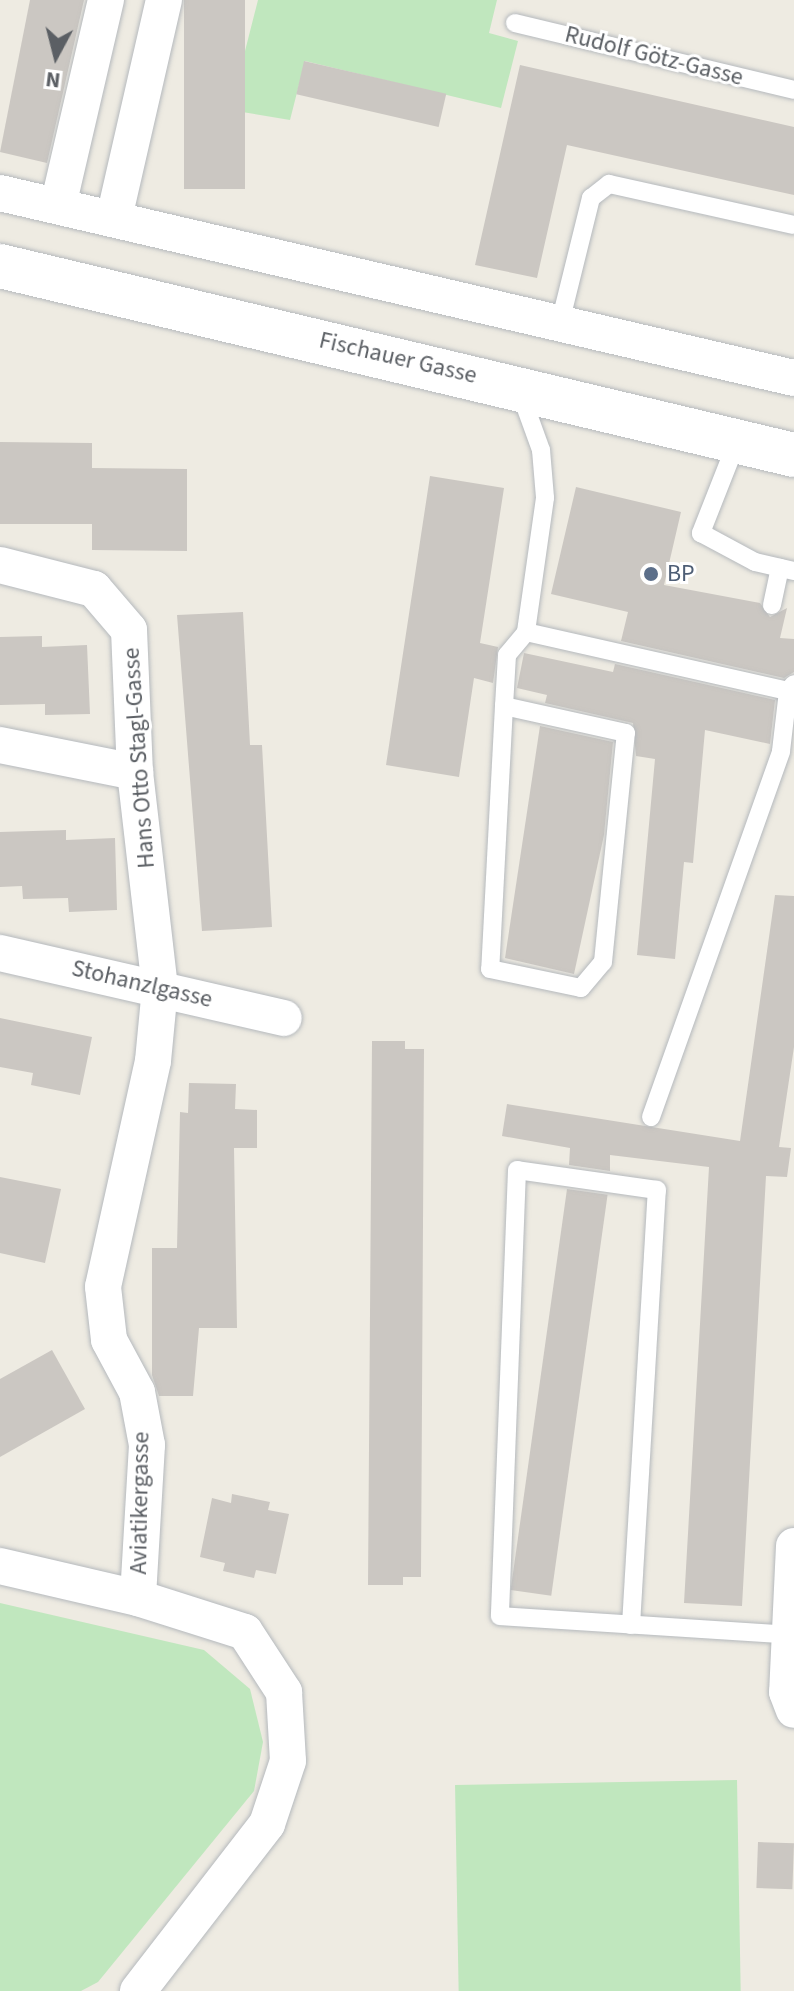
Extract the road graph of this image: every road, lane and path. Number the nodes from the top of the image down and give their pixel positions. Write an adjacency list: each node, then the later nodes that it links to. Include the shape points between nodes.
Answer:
1 (106, 0): 6 (street)
2 (164, 0): 7 (street)
3 (515, 23): 4 (lane, Rudolf Götz-Gasse)
4 (794, 90)
5 (0, 193): 6 (street)
6 (58, 206): 7 (street)
7 (114, 218): 10 (street)
8 (794, 225): 10 (lane, via 609,184 591,198)
9 (0, 266): 12 (main road, Fischauer Gasse)
10 (560, 323): 11 (street)
11 (794, 378)
12 (518, 386): 13 (main road, Fischauer Gasse); 18 (lane, via 541,450 545,498)
13 (736, 444): 14 (main road, Fischauer Gasse); 16 (lane, via 701,533 755,562)
14 (794, 455)
15 (0, 565): 24 (street, Hans Otto Stagl-Gasse, via 94,589 129,630)
16 (787, 570): 17 (lane)
17 (772, 605)
18 (526, 632): 20 (lane); 22 (lane, via 507,655)
19 (759, 664): 20 (lane)
20 (755, 684): 21 (lane)
21 (791, 688): 28 (lane, via 781,751)
22 (504, 706): 22 (lane, via 490,969 581,988 603,962 626,733)
23 (0, 745): 24 (street)
24 (135, 772): 26 (street, Hans Otto Stagl-Gasse)
25 (0, 953): 26 (street, Stohanzlgasse)
26 (160, 988): 27 (street, Stohanzlgasse); 31 (street, Aviatikergasse, via 153,1061 103,1287 109,1340 137,1392 147,1445)
27 (284, 1018)
28 (651, 1117)
29 (794, 1546): 33 (street)
30 (0, 1566): 31 (street)
31 (138, 1598): 35 (street, Aviatikergasse, via 245,1632 284,1692 288,1761 267,1824)
32 (631, 1625): 32 (lane, via 657,1190 517,1170 500,1616); 33 (lane)
33 (790, 1635): 34 (street, via 787,1692)
34 (794, 1710)
35 (138, 1991)

